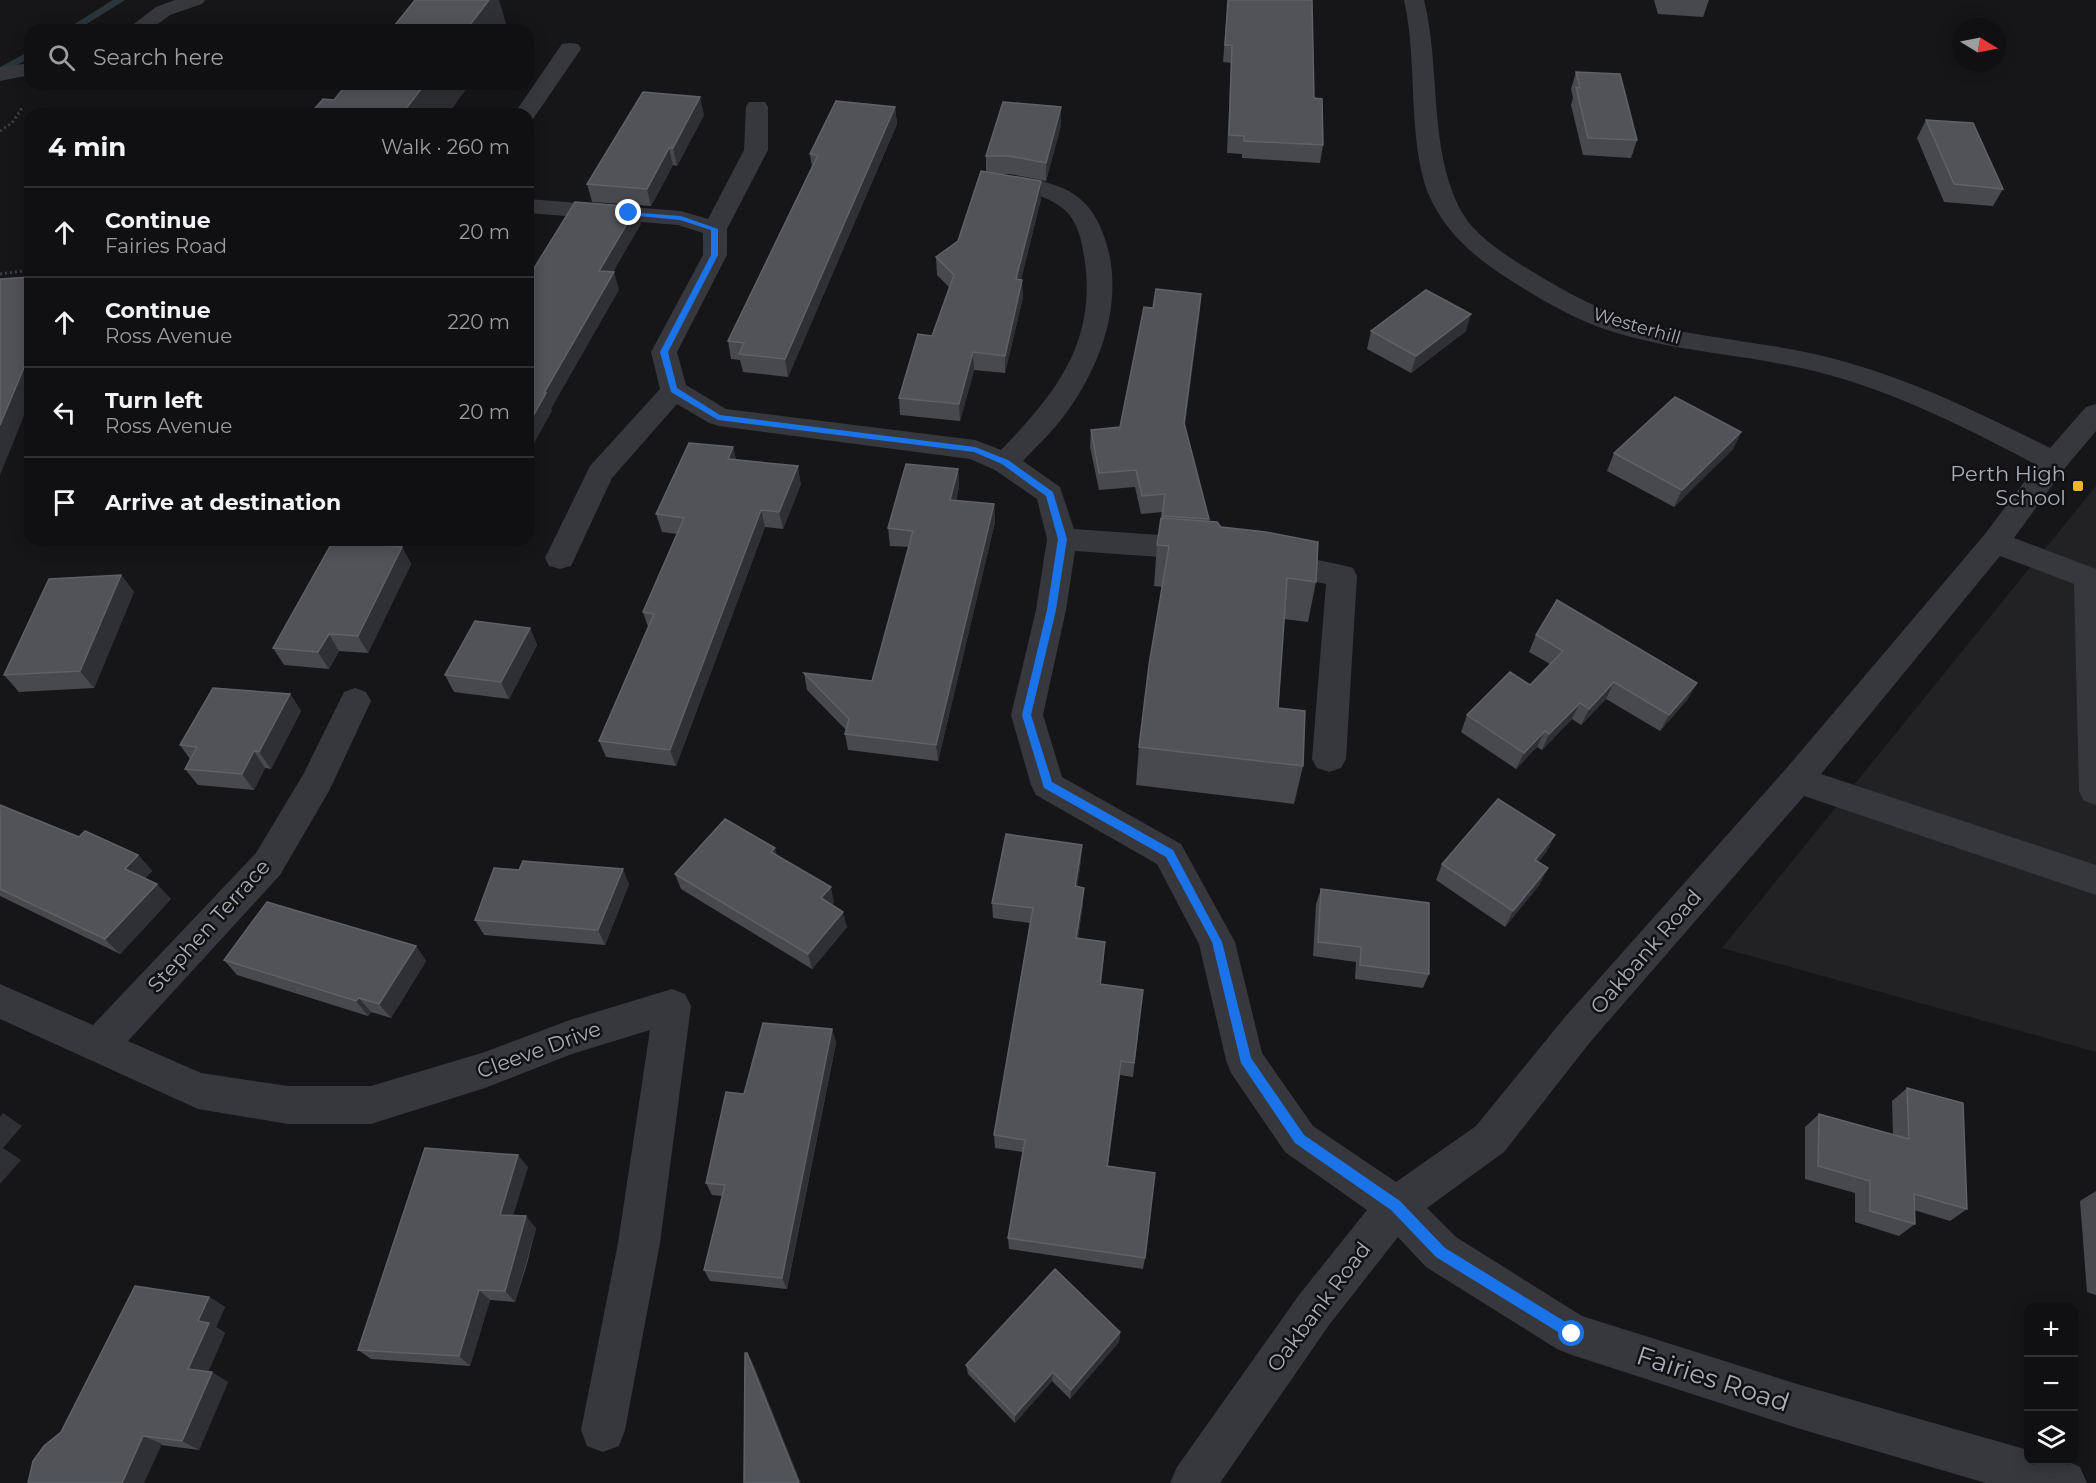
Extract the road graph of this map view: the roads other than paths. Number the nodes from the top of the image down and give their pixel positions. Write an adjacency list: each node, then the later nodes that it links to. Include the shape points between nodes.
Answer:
1 (195, 0): 3 (street, via 163,11)
2 (1414, 0): 15 (street, Westerhill, via 1424,43 1437,184 1449,212 1477,246 1575,307 1618,324 1670,338 1833,367 1912,394)
3 (145, 24)
4 (570, 49): 8 (street)
5 (24, 70): 6 (street)
6 (0, 74)
7 (758, 107): 11 (street, via 756,150)
8 (529, 108)
9 (991, 182): 14 (street, via 1036,187 1075,206 1091,229 1098,261 1100,309 1086,356 1053,412)
10 (534, 206): 11 (street, via 681,218)
11 (714, 229): 12 (street, via 715,255 664,352)
12 (674, 390): 14 (street, via 718,417 975,450); 18 (street, via 600,473)
13 (2096, 413): 15 (street, Oakbank Road)
14 (1005, 462): 16 (street, via 1050,494)
15 (2054, 462): 17 (street, Oakbank Road)
16 (1062, 539): 20 (street, via 1236,555 1342,576); 26 (street, Fairies Road, via 1051,610 1027,715 1048,785 1169,854 1217,942 1245,1060 1299,1139)
17 (1995, 542): 21 (street, Oakbank Road); 22 (street, via 2090,578)
18 (560, 558)
19 (355, 701): 25 (street, Stephen Terrace, via 317,781 268,864)
20 (1329, 759)
21 (1797, 780): 23 (street); 26 (street, Oakbank Road, via 1578,1029 1490,1139)
22 (2096, 791)
23 (2096, 880)
24 (0, 1001): 25 (street, Cleeve Drive)
25 (99, 1045): 27 (street, Cleeve Drive, via 198,1091 288,1106 371,1105 672,1006 639,1243)
26 (1396, 1206): 28 (street, Oakbank Road, via 1314,1310); 29 (street, Fairies Road, via 1441,1252 1572,1334 1797,1406)
27 (603, 1430)
28 (1193, 1483)
29 (2064, 1483)

